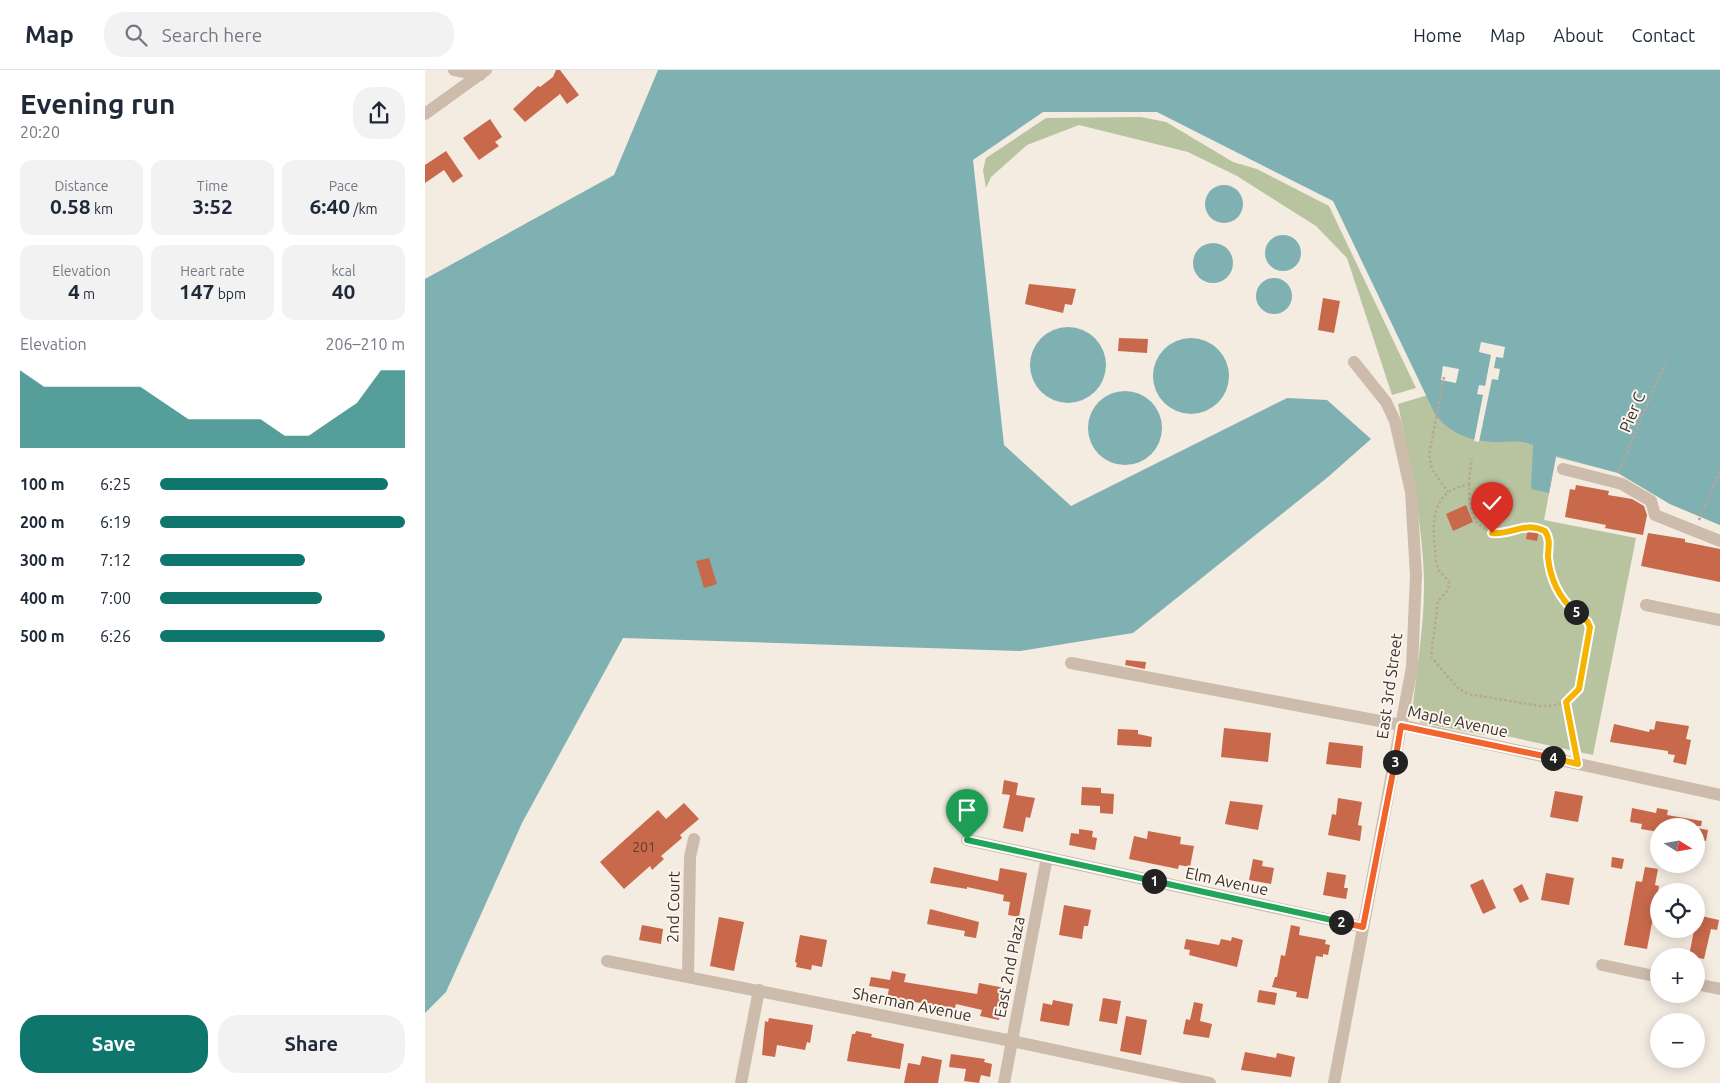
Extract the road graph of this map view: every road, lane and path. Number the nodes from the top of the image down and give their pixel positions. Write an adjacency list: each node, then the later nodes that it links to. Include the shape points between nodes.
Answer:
1 (454, 70): 2 (street)
2 (483, 72): 3 (street)
3 (425, 114)
4 (1665, 360): 10 (path, Pier C)
5 (1354, 362): 19 (street, East 3rd Street, via 1386,402 1395,420 1411,492 1416,575 1414,643)
6 (1444, 377): 12 (path, via 1429,455 1432,469)
7 (1472, 459): 11 (path)
8 (1563, 469): 14 (street, via 1622,484 1651,501 1655,515)
9 (1720, 471): 13 (path)
10 (1618, 473)
11 (1470, 485): 12 (path); 18 (path, via 1472,513 1480,527 1497,534 1523,526 1545,531 1549,566 1561,597 1590,627 1581,684)
12 (1448, 492): 18 (path, via 1434,516 1438,570 1449,583 1448,590 1437,601 1431,657 1459,689 1468,694 1540,706)
13 (1700, 517)
14 (1720, 541)
15 (1646, 605): 16 (street)
16 (1720, 620)
17 (1071, 663): 19 (street, Maple Avenue)
18 (1566, 702): 20 (path)
19 (1401, 726): 20 (street, Maple Avenue); 25 (street, East 3rd Street)
20 (1578, 764): 21 (street, Maple Avenue)
21 (1720, 795)
22 (693, 839): 29 (street, 2nd Court)
23 (967, 840): 24 (street, Elm Avenue)
24 (1047, 857): 25 (street, Elm Avenue); 33 (street, East 2nd Plaza)
25 (1363, 927): 37 (street, East 3rd Street)
26 (607, 961): 29 (street, Sherman Avenue)
27 (1602, 965): 28 (street)
28 (1650, 975)
29 (688, 976): 32 (street, Sherman Avenue)
30 (1705, 986): 31 (street)
31 (1720, 989)
32 (759, 990): 33 (street, Sherman Avenue); 34 (street)
33 (1012, 1041): 35 (street, East 2nd Plaza); 36 (street, Sherman Avenue)
34 (741, 1083)
35 (1004, 1083)
36 (1210, 1083)
37 (1335, 1083)

